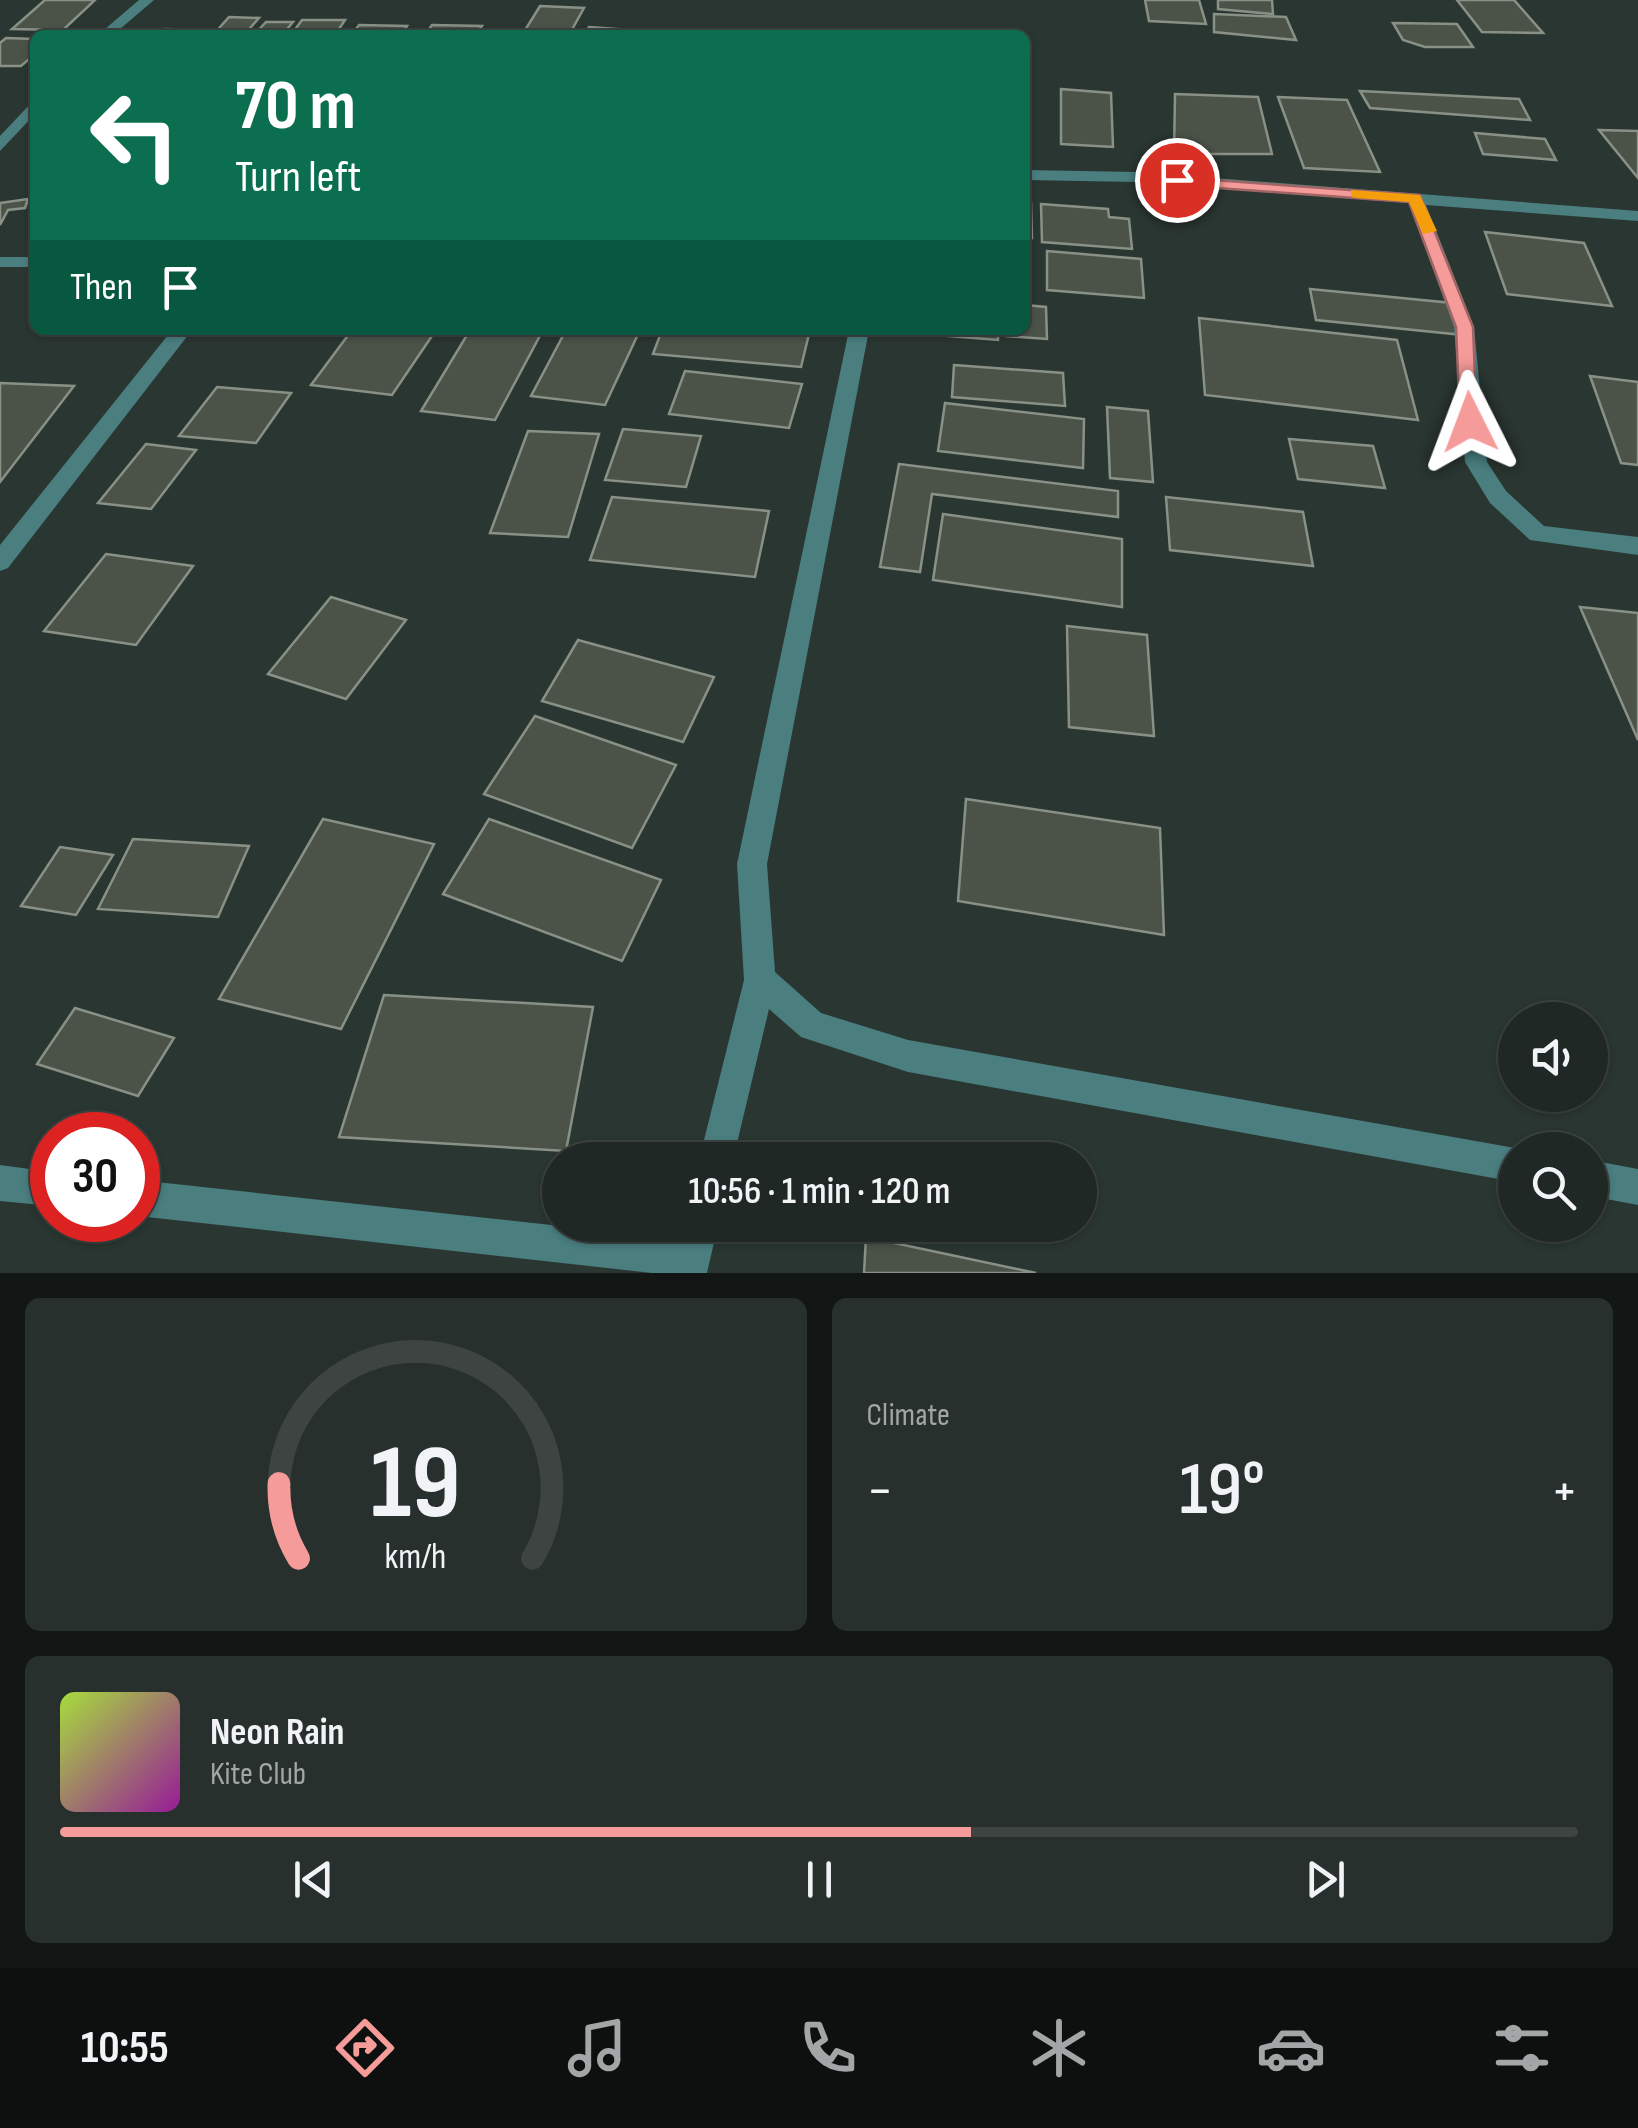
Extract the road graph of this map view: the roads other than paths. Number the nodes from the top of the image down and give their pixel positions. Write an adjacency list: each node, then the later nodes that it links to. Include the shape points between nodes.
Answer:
1 (148, 0): 2 (street)
2 (111, 30)
3 (30, 110): 4 (street)
4 (0, 146)
5 (1030, 175): 6 (street)
6 (1415, 198): 7 (street); 12 (street, via 1464,327 1476,462 1498,497 1538,534)
7 (1638, 216)
8 (0, 262): 9 (street)
9 (30, 262)
10 (178, 335): 13 (street)
11 (858, 335): 14 (street, via 752,864)
12 (1638, 546)
13 (0, 562)
14 (760, 980): 15 (street); 16 (street, via 812,1026 908,1056)
15 (720, 1142)
16 (1498, 1162)
17 (1608, 1181): 20 (street)
18 (0, 1184): 19 (street)
19 (30, 1187)
20 (1638, 1187)
21 (160, 1200): 22 (street)
22 (693, 1252)

